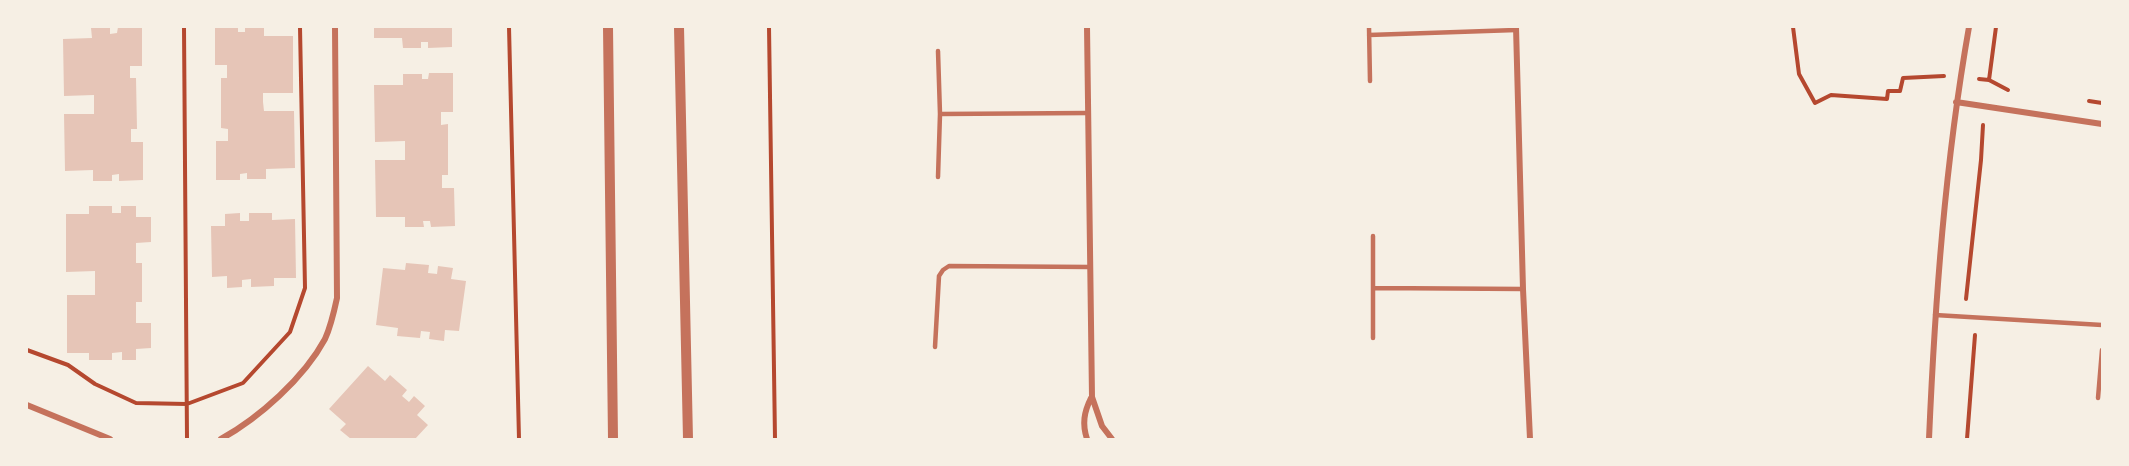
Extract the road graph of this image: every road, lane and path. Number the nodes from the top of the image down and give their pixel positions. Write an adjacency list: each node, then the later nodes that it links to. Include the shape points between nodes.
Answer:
1 (184, 27): 42 (path)
2 (300, 27): 42 (path, via 305,288 290,332 243,383)
3 (335, 27): 46 (street, via 337,298 332,320 325,338 290,385 244,427)
4 (509, 27): 47 (path)
5 (608, 27): 48 (street)
6 (679, 27): 49 (street)
7 (769, 27): 50 (path)
8 (1087, 27): 24 (street)
9 (1369, 27): 14 (lane)
10 (1793, 27): 16 (path, via 1798,74 1815,103 1831,94 1887,99 1888,91 1900,91 1903,78)
11 (1969, 27): 16 (street)
12 (1996, 27): 17 (path)
13 (1516, 29): 14 (lane); 31 (street)
14 (1369, 35): 18 (lane)
15 (938, 51): 25 (lane)
16 (1960, 76): 17 (path); 21 (street)
17 (1989, 80): 19 (path)
18 (1370, 81)
19 (2014, 92)
20 (2080, 100): 22 (path)
21 (1956, 102): 23 (street); 32 (street)
22 (2102, 103)
23 (1984, 106): 26 (street); 33 (path)
24 (1088, 113): 25 (lane); 29 (street)
25 (940, 114): 27 (lane)
26 (2102, 124)
27 (938, 177)
28 (1373, 236): 30 (lane)
29 (1090, 267): 37 (lane, via 949,266 939,276); 40 (street)
30 (1373, 288): 31 (lane); 36 (lane)
31 (1523, 289): 53 (street)
32 (1935, 315): 33 (lane); 54 (street)
33 (1964, 317): 34 (lane)
34 (1977, 318): 35 (lane); 55 (path)
35 (2102, 325)
36 (1373, 338)
37 (935, 347)
38 (27, 350): 42 (path, via 68,365 95,384 136,403)
39 (2102, 350): 41 (lane)
40 (1092, 397): 51 (street, via 1084,419); 52 (street, via 1102,426)
41 (2098, 398)
42 (187, 404): 45 (path)
43 (27, 405): 44 (street)
44 (110, 439)
45 (187, 439)
46 (221, 439)
47 (519, 439)
48 (613, 439)
49 (688, 439)
50 (776, 439)
51 (1087, 439)
52 (1112, 439)
53 (1530, 439)
54 (1929, 439)
55 (1967, 439)

